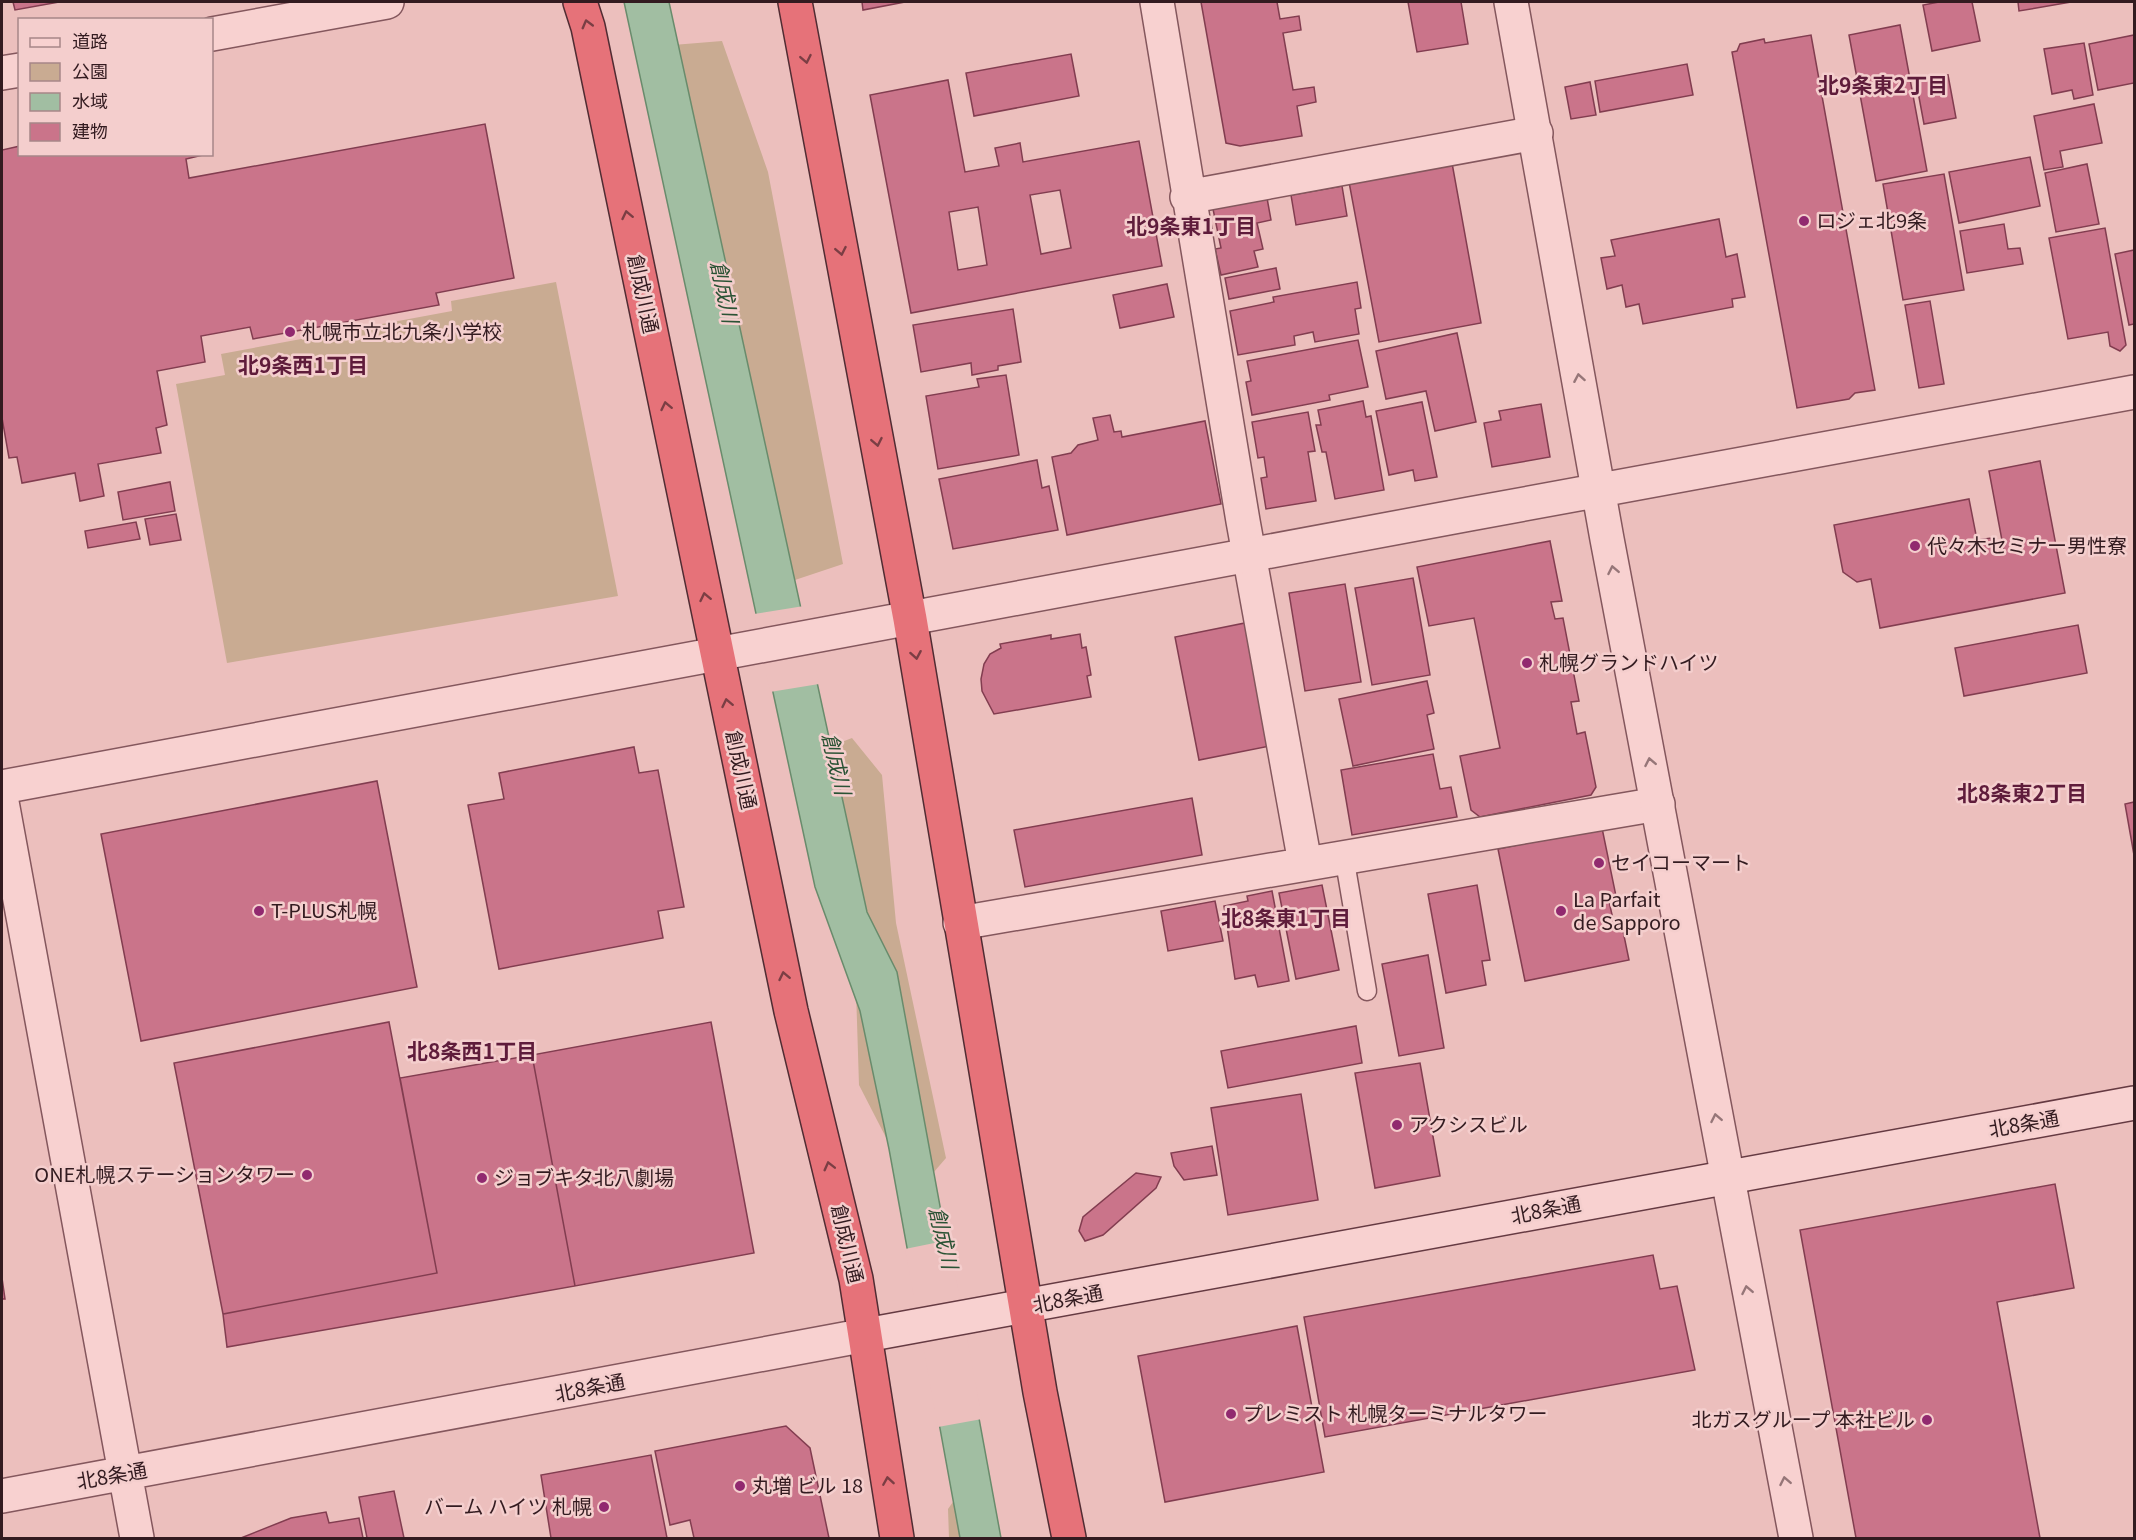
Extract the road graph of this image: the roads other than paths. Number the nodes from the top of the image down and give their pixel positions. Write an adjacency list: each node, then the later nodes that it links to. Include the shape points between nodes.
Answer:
1 (387, 2): 6 (street)
2 (580, 2): 15 (highway, 創成川通, one-way to 2)
3 (795, 2): 14 (highway, one-way to 14)
4 (1157, 2): 10 (street)
5 (1511, 2): 9 (street)
6 (213, 34)
7 (18, 70): 8 (street)
8 (2, 73)
9 (1536, 132): 10 (street); 12 (street, one-way to 9)
10 (1188, 197): 13 (street)
11 (2134, 392): 12 (street)
12 (1599, 490): 13 (street); 18 (street, one-way to 12)
13 (1250, 553): 14 (street); 20 (street)
14 (910, 619): 15 (street); 21 (highway, one-way to 21)
15 (717, 655): 16 (street); 26 (highway, 創成川通, one-way to 15, via 791,1011)
16 (2, 787)
17 (2, 802): 27 (street)
18 (1658, 804): 19 (street); 24 (street, one-way to 18)
19 (1344, 856): 20 (street); 22 (lane)
20 (1305, 862): 21 (street)
21 (960, 923): 25 (highway)
22 (1367, 991)
23 (2134, 1103): 24 (street, 北8条通)
24 (1728, 1176): 25 (street, 北8条通); 32 (street, one-way to 24)
25 (1027, 1307): 26 (street, 北8条通); 31 (highway)
26 (866, 1335): 27 (street, 北8条通); 30 (highway, 創成川通, one-way to 26)
27 (125, 1474): 28 (street, 北8条通); 29 (street)
28 (2, 1496)
29 (137, 1539)
30 (897, 1539)
31 (1069, 1539)
32 (1796, 1539)

